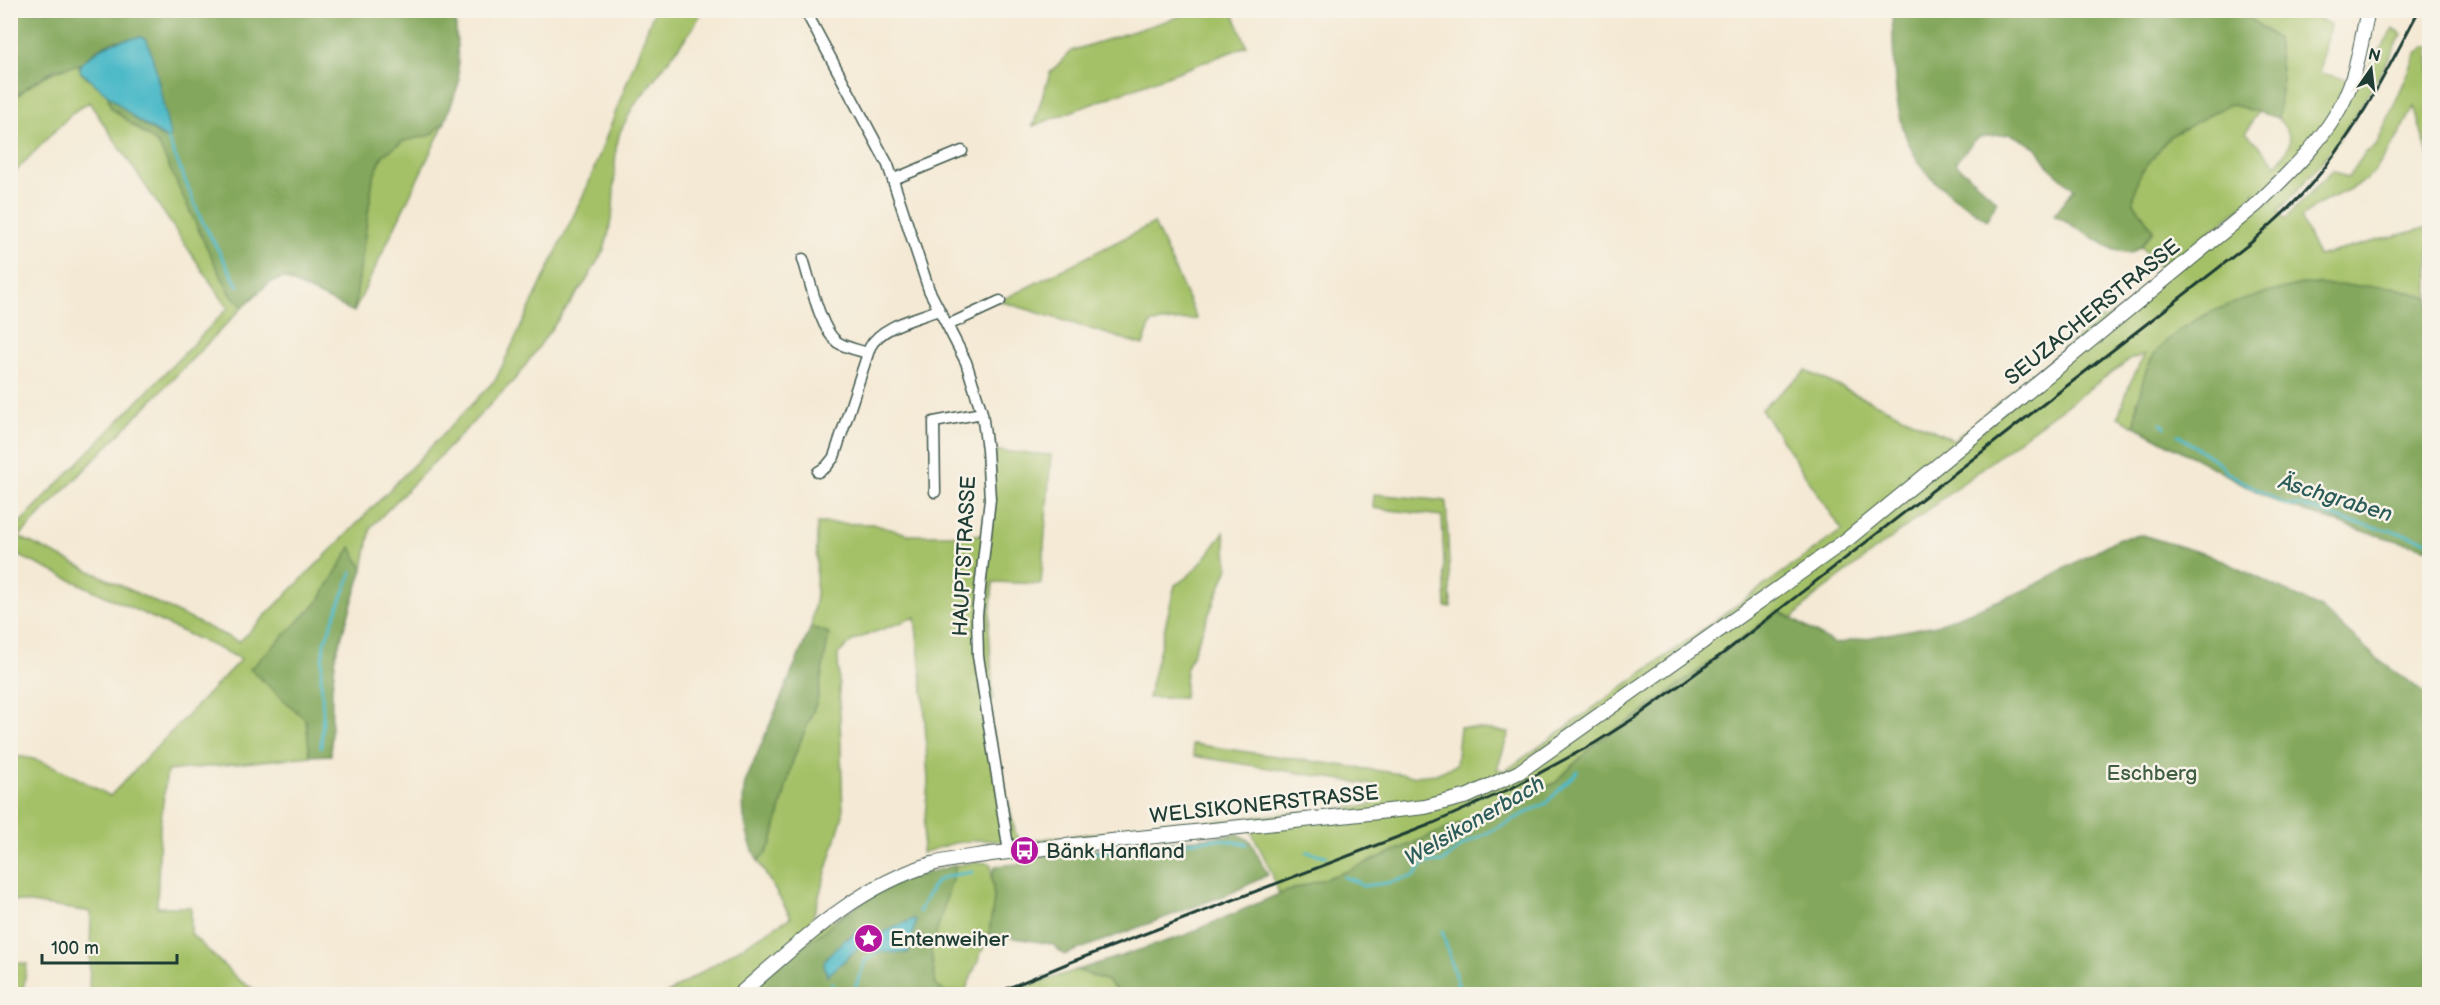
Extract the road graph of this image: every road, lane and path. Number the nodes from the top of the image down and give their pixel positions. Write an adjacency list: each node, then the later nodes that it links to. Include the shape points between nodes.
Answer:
1 (805, 10): 4 (street, HAUPTSTRASSE)
2 (2368, 10): 13 (main road, SEUZACHERSTRASSE, via 2346,95 2317,140 2285,177 1849,538)
3 (962, 151): 4 (street)
4 (894, 179): 7 (street, HAUPTSTRASSE)
5 (803, 259): 9 (street, via 831,336 840,344)
6 (1000, 302): 8 (street)
7 (938, 310): 8 (street, HAUPTSTRASSE); 9 (street, via 880,334)
8 (948, 325): 10 (street, HAUPTSTRASSE, via 966,362)
9 (868, 353): 11 (street, via 834,457)
10 (982, 413): 12 (street, via 934,422); 14 (street, HAUPTSTRASSE, via 990,499 977,615 978,656)
11 (818, 472)
12 (935, 492)
13 (1772, 593): 14 (main road, WELSIKONERSTRASSE, via 1537,760 1502,782 1468,796 1404,810)
14 (1009, 852): 15 (main road, WELSIKONERSTRASSE, via 934,864 880,885 836,912)
15 (740, 994)

